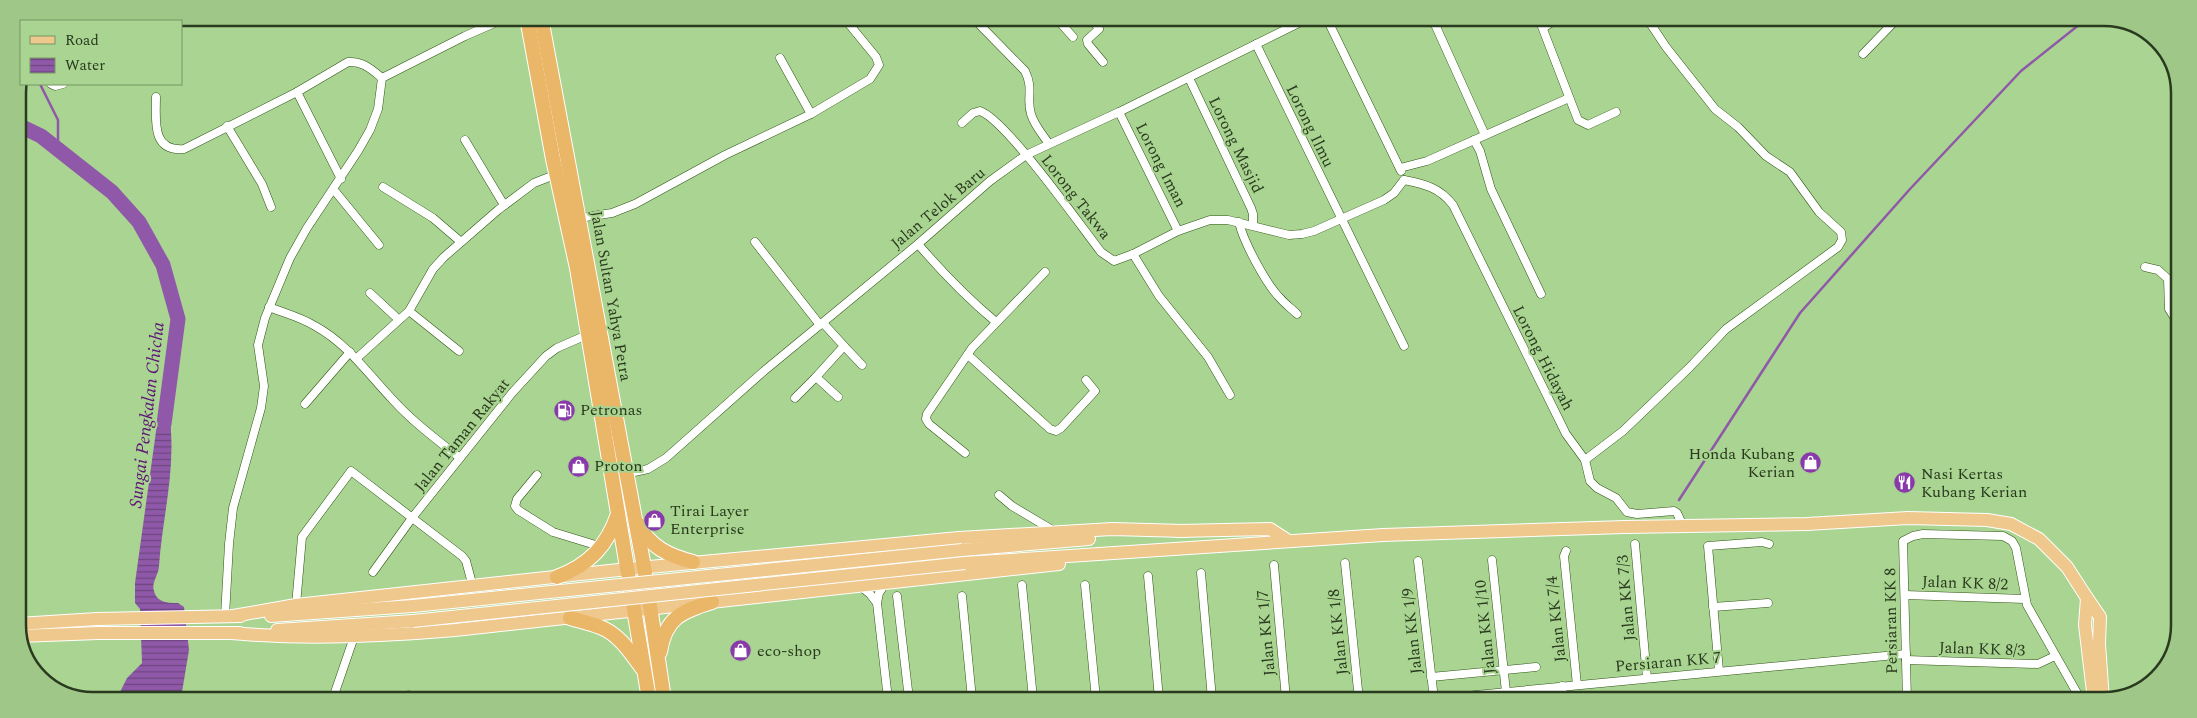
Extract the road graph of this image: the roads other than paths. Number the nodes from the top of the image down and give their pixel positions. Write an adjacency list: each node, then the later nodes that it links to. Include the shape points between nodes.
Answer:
1 (488, 26): 20 (street)
2 (528, 26): 36 (highway, Jalan Sultan Yahya Petra)
3 (543, 26): 34 (highway, Jalan Sultan Yahya Petra)
4 (851, 26): 27 (street, via 880,64 870,79)
5 (981, 26): 33 (street, via 1025,72 1031,92 1031,114)
6 (1063, 26): 15 (street)
7 (1097, 26): 19 (street, via 1099,29 1087,40)
8 (1293, 26): 16 (street, Jalan Telok Baru)
9 (1330, 26): 37 (street)
10 (1436, 26): 30 (street)
11 (1546, 26): 14 (street)
12 (1652, 26): 82 (street, via 1715,109 1766,156 1790,172 1819,212 1841,232 1842,240 1726,329 1623,431)
13 (1890, 26): 17 (street)
14 (1543, 28): 24 (street)
15 (1073, 37)
16 (1256, 44): 21 (street, Jalan Telok Baru); 46 (street, Lorong Ilmu)
17 (1863, 54)
18 (780, 58): 27 (street)
19 (1103, 62)
20 (382, 78): 22 (street, via 365,64 348,62); 39 (street, via 378,109 370,130)
21 (1189, 78): 25 (street, Jalan Telok Baru); 48 (street, Lorong Masjid, via 1251,208)
22 (297, 92): 29 (street); 39 (street)
23 (156, 97): 29 (street, via 155,131 165,145 174,150 192,146)
24 (1569, 98): 26 (street, via 1578,120 1588,125); 30 (street)
25 (1119, 112): 33 (street, Jalan Telok Baru); 49 (street, Lorong Iman)
26 (1616, 112)
27 (811, 114): 45 (street, via 725,155 635,204 612,213)
28 (962, 123): 35 (street, Lorong Takwa, via 973,113 987,114)
29 (228, 126): 44 (street, via 262,184)
30 (1485, 135): 32 (street)
31 (466, 140): 43 (street)
32 (1474, 140): 37 (street, via 1417,165); 58 (street, via 1491,189)
33 (1049, 144): 35 (street, Jalan Telok Baru)
34 (566, 148): 36 (highway, via 556,147); 45 (highway, Jalan Sultan Yahya Petra)
35 (1026, 155): 52 (street, Jalan Telok Baru, via 990,181); 54 (street, Lorong Takwa, via 1107,258 1114,261)
36 (553, 159): 38 (highway, Jalan Sultan Yahya Petra)
37 (1400, 168): 40 (street)
38 (556, 174): 43 (street, via 534,183); 66 (highway, Jalan Sultan Yahya Petra, via 578,268)
39 (341, 179): 42 (street)
40 (1404, 180): 46 (street, Lorong Takwa, via 1384,200); 82 (street, Lorong Hidayah, via 1437,189 1453,205 1562,426)
41 (383, 187): 50 (street, via 434,218)
42 (334, 190): 53 (street); 59 (street, via 290,258)
43 (504, 205): 50 (street)
44 (271, 207)
45 (579, 218): 83 (highway, Jalan Sultan Yahya Petra)
46 (1340, 219): 48 (street, Lorong Takwa, via 1302,234 1289,235); 68 (street, Lorong Ilmu)
47 (1238, 222): 48 (street, Lorong Takwa); 49 (street, Lorong Takwa, via 1219,219); 62 (street, via 1247,247 1274,290)
48 (1253, 225)
49 (1178, 231): 54 (street, Lorong Takwa)
50 (462, 242): 60 (street, via 433,269)
51 (755, 242): 65 (street)
52 (918, 244): 64 (street, via 954,284); 65 (street, Jalan Telok Baru)
53 (379, 245)
54 (1133, 254): 76 (street, via 1159,296 1208,357)
55 (2145, 267): 61 (street, via 2158,270 2168,279)
56 (1045, 272): 64 (street)
57 (370, 293): 63 (street)
58 (1541, 294)
59 (269, 307): 69 (street, via 316,326); 128 (street, via 258,345 264,386 261,408 233,508)
60 (409, 310): 63 (street); 70 (street)
61 (2171, 313)
62 (1297, 314)
63 (398, 319): 72 (street)
64 (996, 322): 71 (street)
65 (821, 324): 67 (street); 83 (street, Jalan Telok Baru, via 666,458 648,469)
66 (589, 334): 81 (street, Jalan Taman Rakyat, via 546,356); 86 (highway, Jalan Sultan Yahya Petra)
67 (844, 346): 73 (street); 74 (street)
68 (1404, 346)
69 (350, 352): 72 (street); 79 (street)
70 (459, 352)
71 (968, 355): 75 (street, via 1056,431 1095,390); 80 (street, via 926,419)
72 (357, 358): 81 (street, via 393,400)
73 (862, 365)
74 (816, 377): 77 (street); 78 (street)
75 (1086, 380)
76 (1230, 395)
77 (838, 396)
78 (795, 398)
79 (305, 404)
80 (966, 453)
81 (460, 458): 87 (street, Jalan Taman Rakyat)
82 (1585, 460): 88 (street, Lorong Hidayah, via 1590,481 1616,498 1627,512 1674,511)
83 (625, 474): 86 (highway, Jalan Sultan Yahya Petra)
84 (537, 475): 95 (street, via 517,499 515,506 518,510 553,532)
85 (999, 495): 90 (street)
86 (626, 512): 95 (highway); 99 (highway, via 648,540 673,557); 103 (highway, Jalan Sultan Yahya Petra); 104 (highway, Jalan Sultan Yahya Petra)
87 (412, 518): 105 (street, Jalan Taman Rakyat); 114 (street, via 462,556); 124 (street, via 351,471 302,537)
88 (1682, 526): 91 (main road); 118 (main road, via 1908,518 1986,520 2010,524 2039,539 2067,567)
89 (1185, 531): 90 (main road, via 1112,529); 91 (main road, via 1270,529); 128 (main road, bridge, via 962,550 413,606 283,616)
90 (1057, 533): 99 (main road, via 959,538)
91 (1288, 540): 94 (main road)
92 (1635, 544): 143 (street, Jalan KK 7/3)
93 (1768, 544): 125 (street, via 1708,546)
94 (1188, 546): 110 (main road); 132 (main road, bridge, via 965,563 413,620)
95 (602, 547): 109 (highway, via 580,566)
96 (1566, 551): 144 (street, Jalan KK 7/4)
97 (1492, 560): 139 (street, Jalan KK 1/10)
98 (1418, 561): 142 (street, Jalan KK 1/9)
99 (693, 562): 101 (main road)
100 (1345, 563): 157 (street, Jalan KK 1/8)
101 (671, 565): 103 (main road); 123 (main road, via 667,582)
102 (1274, 565): 156 (street, Jalan KK 1/7)
103 (644, 567): 104 (main road); 126 (highway, Jalan Sultan Yahya Petra)
104 (628, 569): 107 (main road); 127 (highway, Jalan Sultan Yahya Petra)
105 (373, 572)
106 (1201, 572): 155 (street)
107 (586, 574): 109 (main road); 129 (main road, via 598,581 599,588 595,604)
108 (1148, 576): 154 (street)
109 (557, 577): 114 (main road)
110 (885, 584): 113 (main road); 121 (street, via 879,593)
111 (1022, 585): 152 (street)
112 (1086, 585): 153 (street)
113 (860, 586): 120 (main road); 121 (street)
114 (473, 587): 124 (main road)
115 (1904, 595): 119 (street, Jalan KK 8/2); 119 (street, Persiaran KK 8, via 1903,541 1923,534 2003,536 2016,548); 136 (street, Persiaran KK 8)
116 (897, 596): 150 (street)
117 (962, 596): 151 (street)
118 (2087, 598): 163 (main road, via 2085,625); 164 (main road, via 2100,617)
119 (2025, 599): 135 (street)
120 (712, 602): 123 (main road); 137 (highway, via 679,614 672,622 662,642)
121 (878, 603): 149 (street)
122 (1768, 603): 125 (street)
123 (687, 604): 126 (main road)
124 (296, 605): 128 (main road)
125 (1713, 607): 141 (street)
126 (650, 608): 127 (main road); 137 (highway, Jalan Sultan Yahya Petra)
127 (634, 610): 129 (main road); 140 (highway, Jalan Sultan Yahya Petra)
128 (224, 616): 131 (main road)
129 (586, 616): 130 (main road)
130 (570, 618): 134 (main road); 140 (highway, via 613,634)
131 (26, 623)
132 (226, 633): 133 (main road); 134 (main road, via 282,638)
133 (27, 636)
134 (354, 638): 146 (street)
135 (2055, 656): 136 (street, Jalan KK 8/3, via 2038,664); 162 (street)
136 (1906, 657): 141 (street, Persiaran KK 7); 161 (street, Persiaran KK 8)
137 (659, 666): 148 (highway, Jalan Sultan Yahya Petra)
138 (1536, 667): 139 (street)
139 (1503, 670): 142 (street); 159 (street, Jalan KK 1/10)
140 (644, 671): 147 (highway, Jalan Sultan Yahya Petra)
141 (1719, 672): 143 (street, Persiaran KK 7)
142 (1431, 677): 158 (street, Jalan KK 1/9)
143 (1647, 678): 144 (street, Persiaran KK 7)
144 (1577, 685): 145 (street, Persiaran KK 7)
145 (1562, 686): 159 (street, Persiaran KK 7); 160 (street)
146 (334, 692)
147 (648, 692)
148 (663, 692)
149 (887, 692)
150 (908, 692)
151 (971, 692)
152 (1032, 692)
153 (1095, 692)
154 (1158, 692)
155 (1211, 692)
156 (1285, 692)
157 (1358, 692)
158 (1433, 692)
159 (1506, 692)
160 (1563, 692)
161 (1907, 692)
162 (2076, 692)
163 (2093, 692)
164 (2102, 692)

